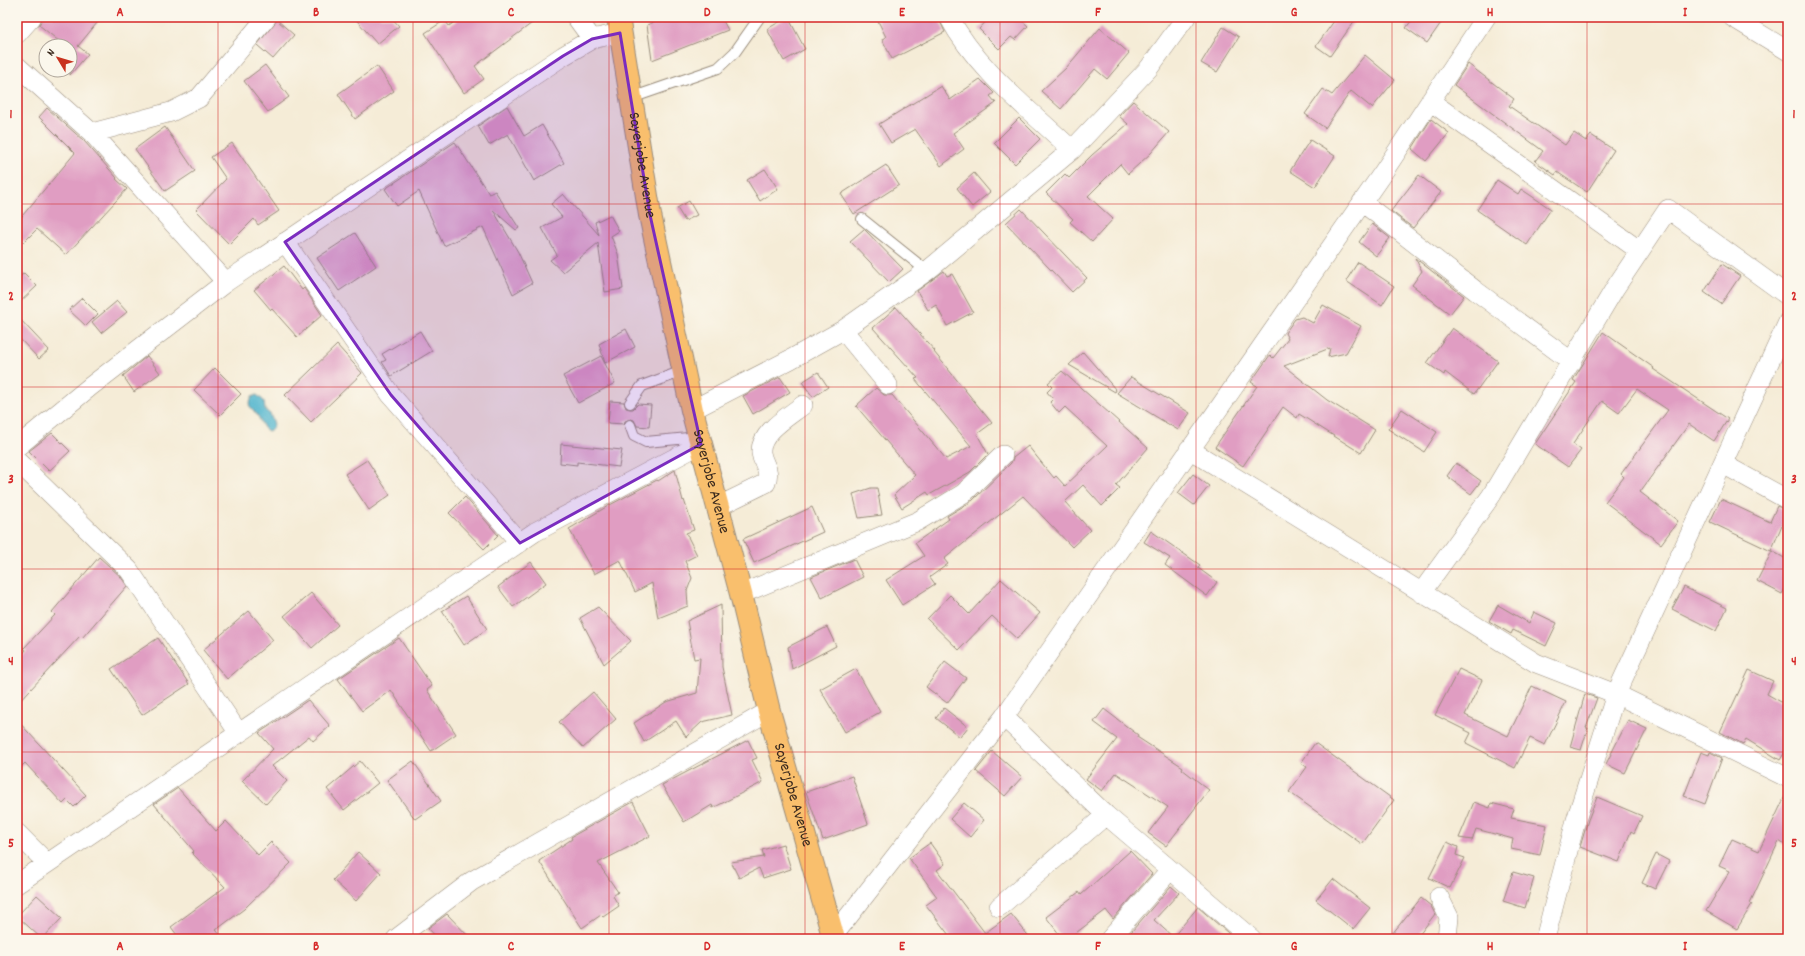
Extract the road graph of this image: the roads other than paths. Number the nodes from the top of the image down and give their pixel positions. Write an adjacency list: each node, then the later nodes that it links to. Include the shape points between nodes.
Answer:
1 (32, 17): 10 (street)
2 (267, 17): 16 (street, via 199,98 171,112)
3 (576, 17): 11 (street)
4 (949, 17): 17 (street, via 991,74)
5 (1186, 17): 17 (street, via 1149,68)
6 (1486, 17): 15 (street)
7 (1732, 17): 12 (street)
8 (759, 18): 14 (lane, via 735,52 718,68)
9 (619, 25): 11 (street); 14 (main road, Sayerjobe Avenue)
10 (17, 34)
11 (592, 39): 20 (street)
12 (1788, 51)
13 (17, 66): 16 (street)
14 (631, 98): 28 (main road, Sayerjobe Avenue, via 650,215)
15 (1430, 101): 18 (street); 21 (street)
16 (92, 133): 23 (street)
17 (1072, 150): 22 (street)
18 (1362, 202): 27 (street); 36 (street)
19 (862, 219): 22 (lane)
20 (285, 242): 23 (street); 42 (street, via 391,395)
21 (1640, 251): 24 (street, via 1668,209); 27 (street)
22 (927, 271): 26 (street)
23 (226, 282): 35 (street)
24 (1788, 296)
25 (1788, 322): 39 (street)
26 (843, 330): 29 (street); 32 (street)
27 (1572, 362): 43 (street, via 1491,496)
28 (684, 371): 30 (lane, via 642,386); 32 (main road, Sayerjobe Avenue)
29 (888, 385)
30 (630, 403)
31 (803, 405): 41 (street, via 775,426 762,442 761,453 769,474 766,483)
32 (692, 410): 34 (main road, Sayerjobe Avenue)
33 (630, 425): 34 (lane, via 634,436 646,442)
34 (700, 441): 41 (main road, Sayerjobe Avenue); 42 (street, via 535,532)
35 (17, 446)
36 (1189, 450): 43 (street); 47 (street)
37 (1003, 455): 44 (street, via 964,493 918,521)
38 (17, 461): 48 (street, via 129,570)
39 (1723, 464): 40 (street); 45 (street)
40 (1788, 500)
41 (717, 507): 44 (main road, Sayerjobe Avenue)
42 (520, 543): 48 (street)
43 (1421, 593): 45 (street, via 1536,663)
44 (741, 594): 46 (main road, Sayerjobe Avenue)
45 (1616, 694): 49 (street); 62 (street, via 1576,820)
46 (768, 711): 57 (main road, Sayerjobe Avenue); 58 (street, via 472,881)
47 (1004, 717): 50 (street); 57 (street)
48 (238, 732): 52 (street)
49 (1788, 778)
50 (1106, 815): 53 (street); 56 (street)
51 (17, 833): 52 (street)
52 (47, 863): 54 (street)
53 (1170, 870): 59 (street); 60 (street)
54 (17, 884)
55 (1439, 897): 61 (street, via 1449,917)
56 (999, 907)
57 (834, 937)
58 (396, 939)
59 (1110, 939)
60 (1252, 939)
61 (1447, 939)
62 (1545, 939)

